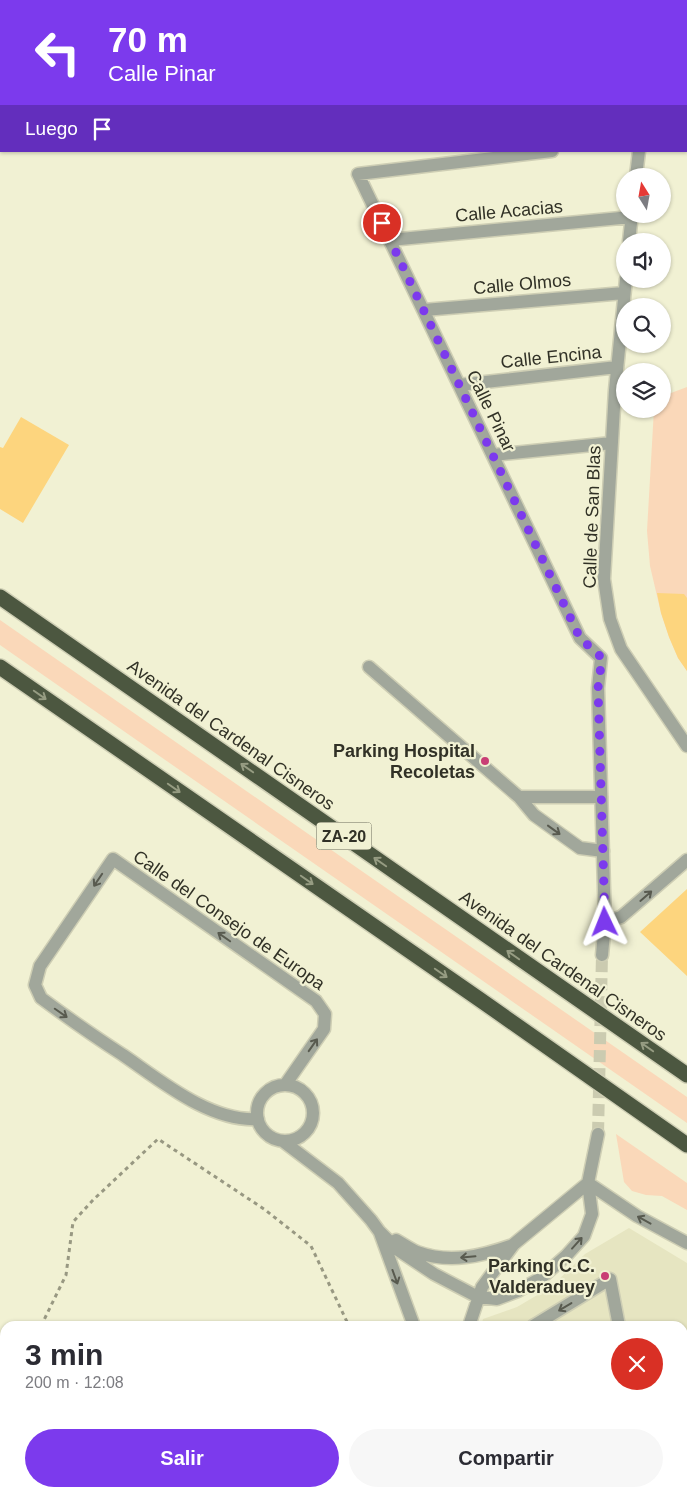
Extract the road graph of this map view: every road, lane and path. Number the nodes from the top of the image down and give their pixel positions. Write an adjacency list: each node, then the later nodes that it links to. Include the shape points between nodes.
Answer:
1 (544, 152): 5 (street, Calle Pinar, via 358,174)
2 (639, 152): 3 (street)
3 (637, 168)
4 (616, 217): 5 (street, Calle Acacias)
5 (390, 240): 8 (street, Calle Pinar)
6 (625, 288): 7 (street, Calle de San Blas)
7 (624, 293): 8 (street, Calle Olmos); 9 (street, Calle de San Blas)
8 (424, 310): 12 (street, Calle Pinar)
9 (617, 363)
10 (616, 367): 12 (street, Calle Encina)
11 (616, 382): 13 (street, Calle de San Blas)
12 (459, 385): 14 (street, Calle Pinar)
13 (612, 443): 14 (street); 16 (street, Calle de San Blas, via 604,579 610,618)
14 (493, 455): 17 (street, Calle Pinar, via 580,638)
15 (0, 597): 27 (highway, Avenida del Cardenal Cisneros / ZA-20, one-way to 15)
16 (621, 649): 17 (street); 20 (street, Calle de San Blas)
17 (602, 658): 22 (street, via 598,688)
18 (369, 667): 21 (street)
19 (0, 668): 32 (highway, one-way to 32)
20 (687, 746)
21 (519, 797): 22 (street); 23 (street, one-way to 23, via 534,815 580,848)
22 (601, 797): 23 (street)
23 (603, 851): 25 (street)
24 (687, 860): 25 (street, one-way to 24, via 621,917)
25 (605, 922): 26 (street)
26 (602, 955)
27 (687, 1075)
28 (285, 1085): 29 (street, via 276,1086 261,1098); 29 (street, Calle del Consejo de Europa, one-way to 29, via 324,1029 325,1014 316,1001 113,859 40,966 35,985 42,998 189,1100 222,1114 245,1120); 31 (street, via 295,1086 306,1093 314,1116 305,1134 297,1140)
29 (258, 1119): 31 (street, via 267,1135)
30 (598, 1134): 33 (street)
31 (284, 1142): 34 (street, via 338,1183)
32 (687, 1145)
33 (588, 1183): 35 (street, one-way to 33, via 637,1216); 36 (street); 37 (street, one-way to 33, via 497,1299 518,1291 541,1278 566,1256 584,1236 592,1214)
34 (379, 1231): 36 (street, one-way to 34, via 490,1254 443,1257 418,1252); 37 (street, via 398,1250 434,1274); 40 (street, one-way to 40)
35 (687, 1243)
36 (514, 1244): 37 (street)
37 (478, 1296): 41 (street)
38 (43, 1321): 39 (path, via 66,1275 73,1222 158,1139 264,1209 311,1246)
39 (347, 1321)
40 (412, 1321)
41 (470, 1321)
42 (541, 1321): 43 (street, one-way to 42, via 610,1279)
43 (618, 1321)

